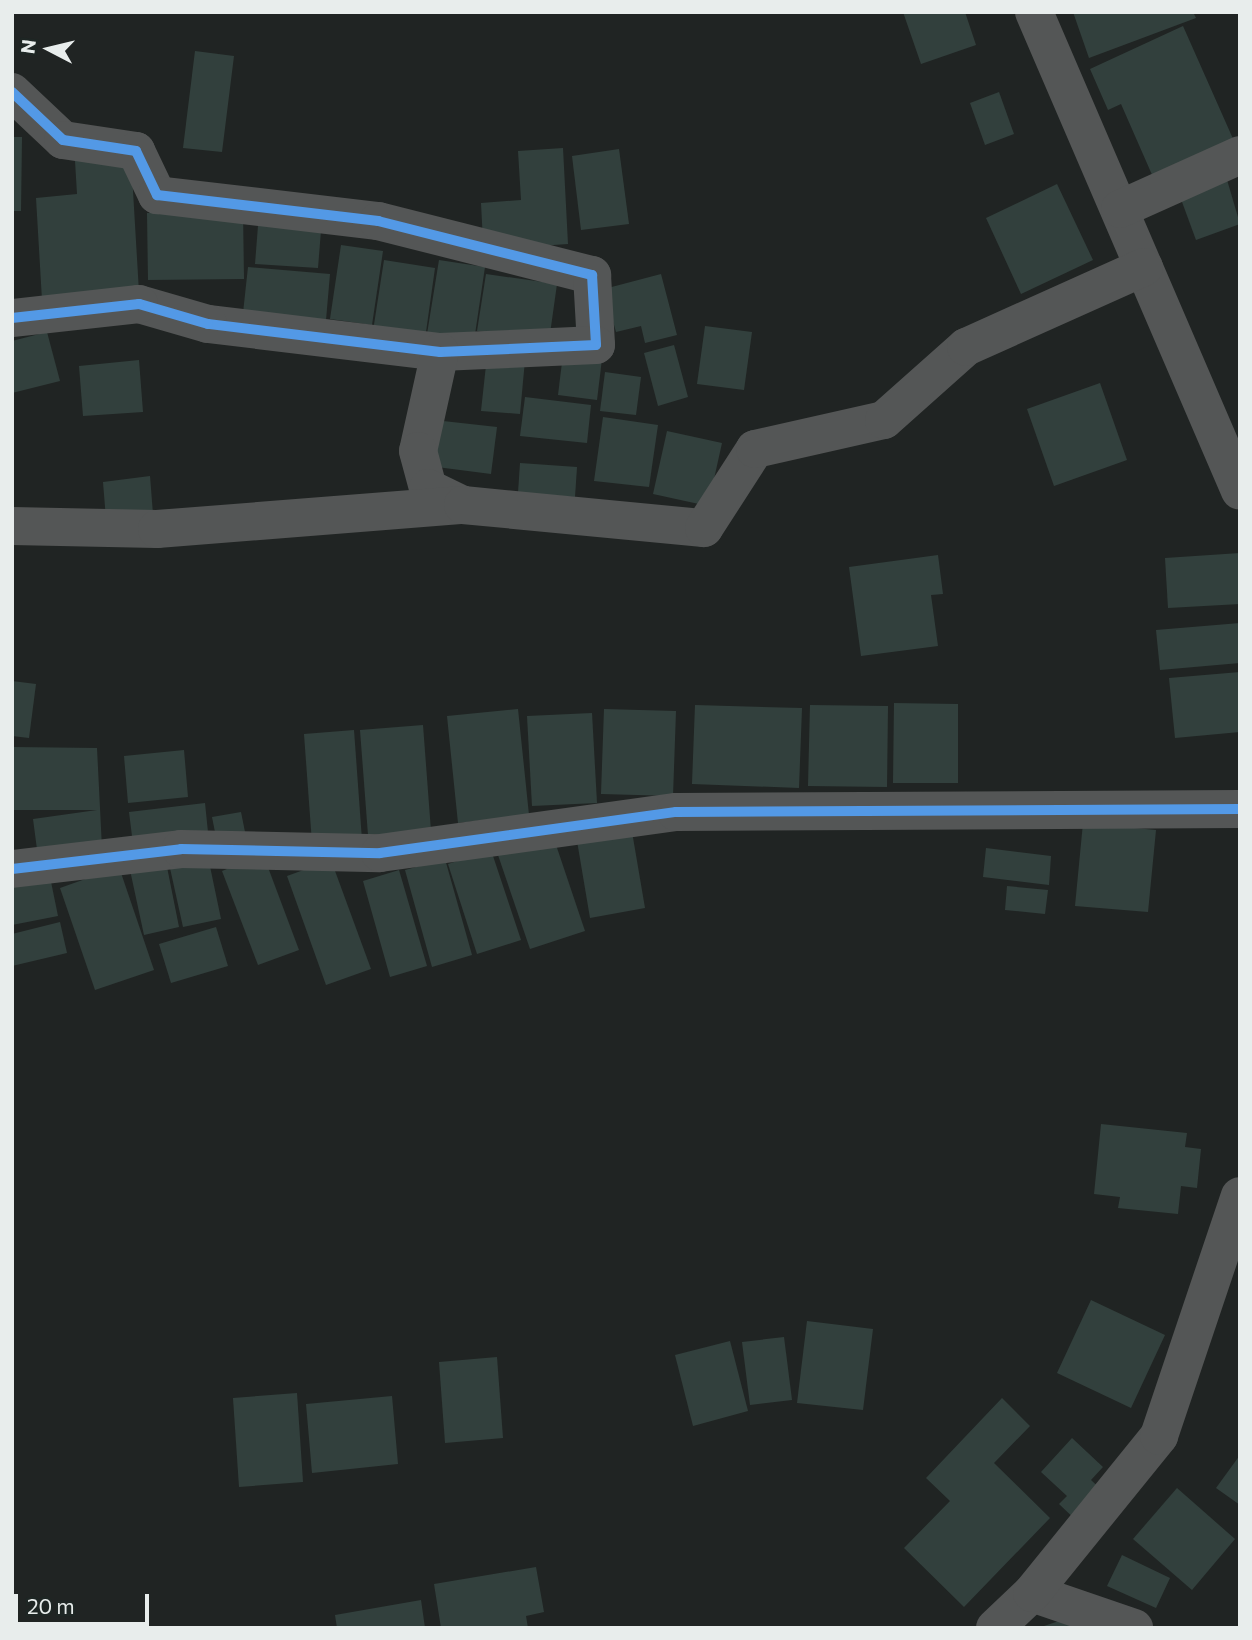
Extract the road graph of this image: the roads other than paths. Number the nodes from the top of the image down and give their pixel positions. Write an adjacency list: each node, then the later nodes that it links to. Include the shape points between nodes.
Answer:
1 (1034, 12): 4 (street)
2 (12, 92): 7 (street, via 63,140 136,151 157,195 378,221 592,275 596,345)
3 (1240, 156): 4 (street)
4 (1120, 209): 5 (street)
5 (1144, 267): 8 (street); 9 (street, via 966,347 884,420 755,449 704,528)
6 (12, 318): 7 (street, via 139,304 208,324)
7 (440, 352): 9 (street, via 418,451 428,488)
8 (1240, 491)
9 (463, 505): 10 (street, via 158,529)
10 (12, 526)
11 (1240, 809): 12 (street, via 676,812 380,853 181,849)
12 (12, 869)
13 (1240, 1196): 14 (street, via 1160,1436)
14 (1032, 1593): 15 (street); 16 (street)
15 (995, 1628)
16 (1134, 1628)

